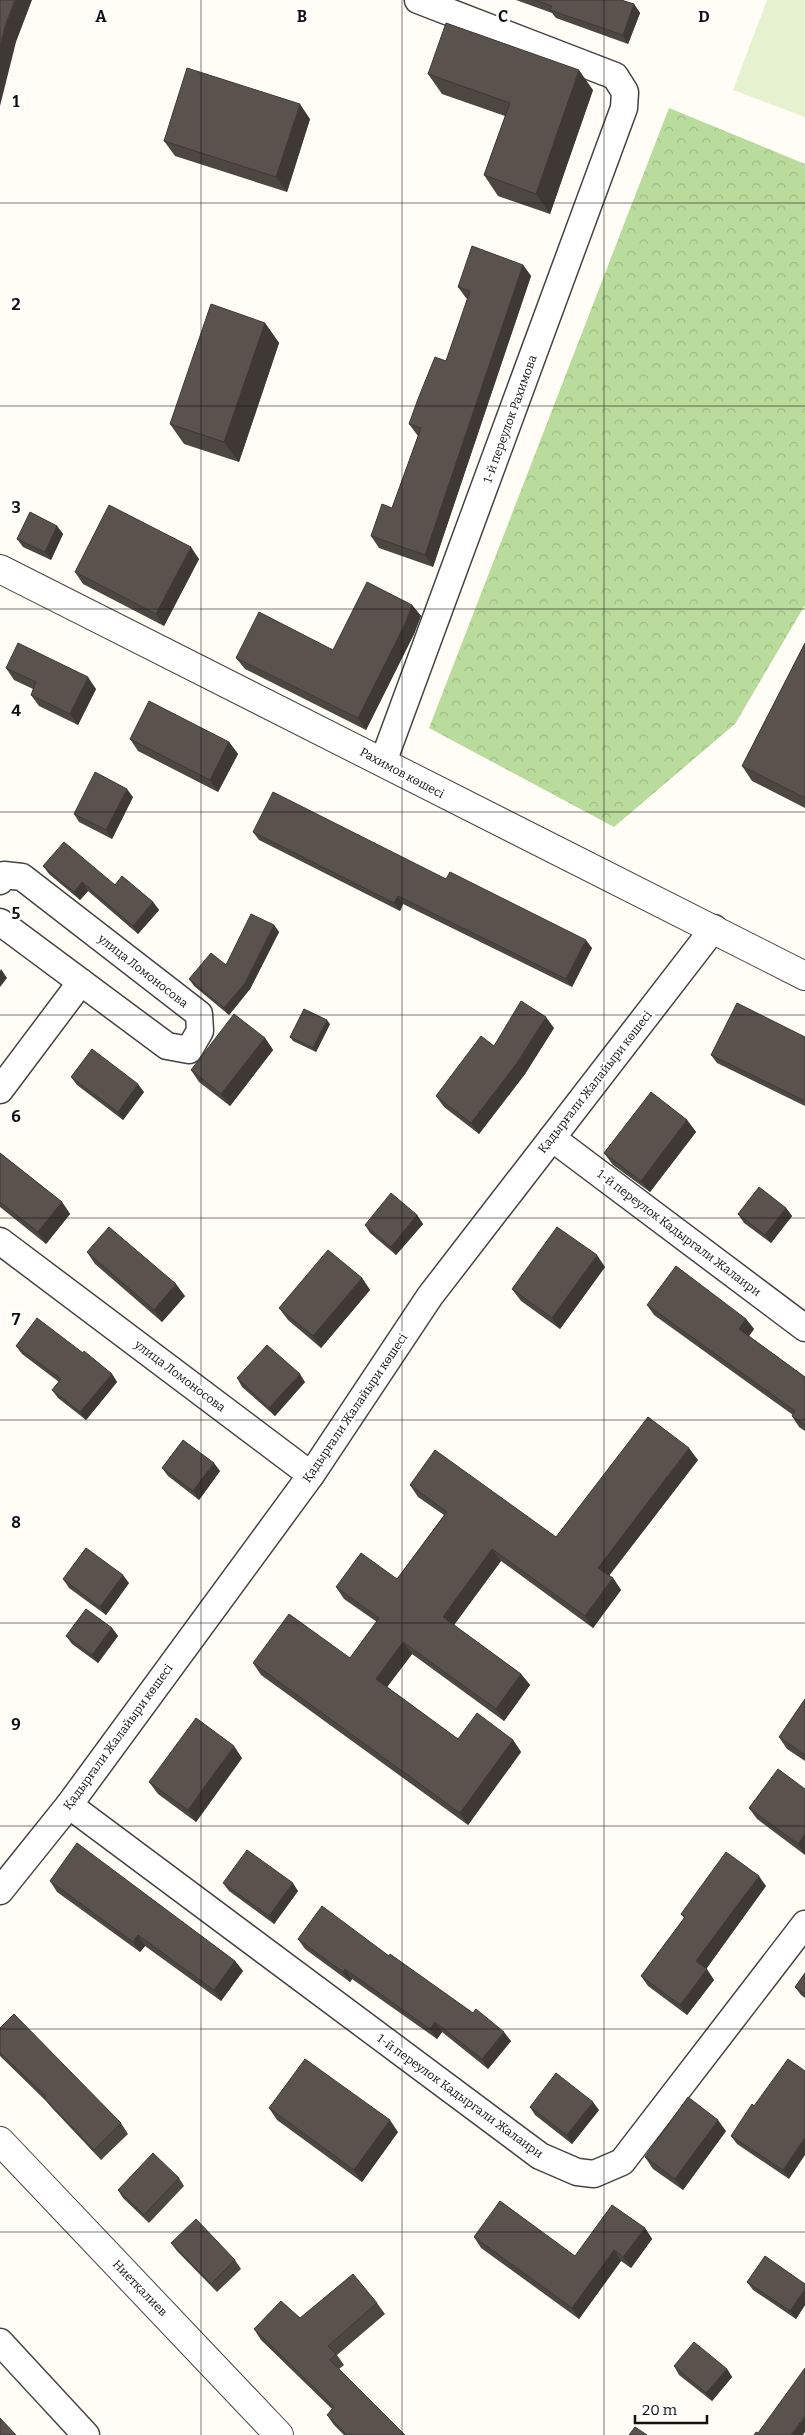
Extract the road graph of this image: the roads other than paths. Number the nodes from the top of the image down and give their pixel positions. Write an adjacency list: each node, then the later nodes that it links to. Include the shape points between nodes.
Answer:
1 (418, 0): 3 (street, 1-й переулок Рахимова, via 615,76 625,92 624,108)
2 (0, 569): 3 (street, Рахимов көшесі)
3 (383, 762): 6 (street, Рахимов көшесі)
4 (0, 881): 8 (street, улица Ломоносова, via 4,875 22,876 199,1014 200,1031 189,1050 167,1046)
5 (0, 922): 8 (street, улица Ломоносова)
6 (714, 928): 7 (street, Рахимов көшесі); 10 (street, Қадырғали Жалайыри көшесі)
7 (805, 976)
8 (81, 982): 9 (street)
9 (0, 1090)
10 (552, 1138): 12 (street, 1-й переулок Кадыргали Жалаири); 13 (street, Қадырғали Жалайыри көшесі, via 430,1296)
11 (0, 1241): 13 (street, улица Ломоносова)
12 (805, 1328)
13 (311, 1475): 14 (street, Қадырғали Жалайыри көшесі)
14 (68, 1805): 15 (street, Қадырғали Жалайыри көшесі); 16 (street, 1-й переулок Кадыргали Жалаири, via 540,2156 577,2172 594,2174 622,2162)
15 (0, 1891)
16 (805, 1924)
17 (0, 2141): 20 (street, Ниетқалиев)
18 (0, 2342): 19 (street)
19 (86, 2435)
20 (279, 2435)

